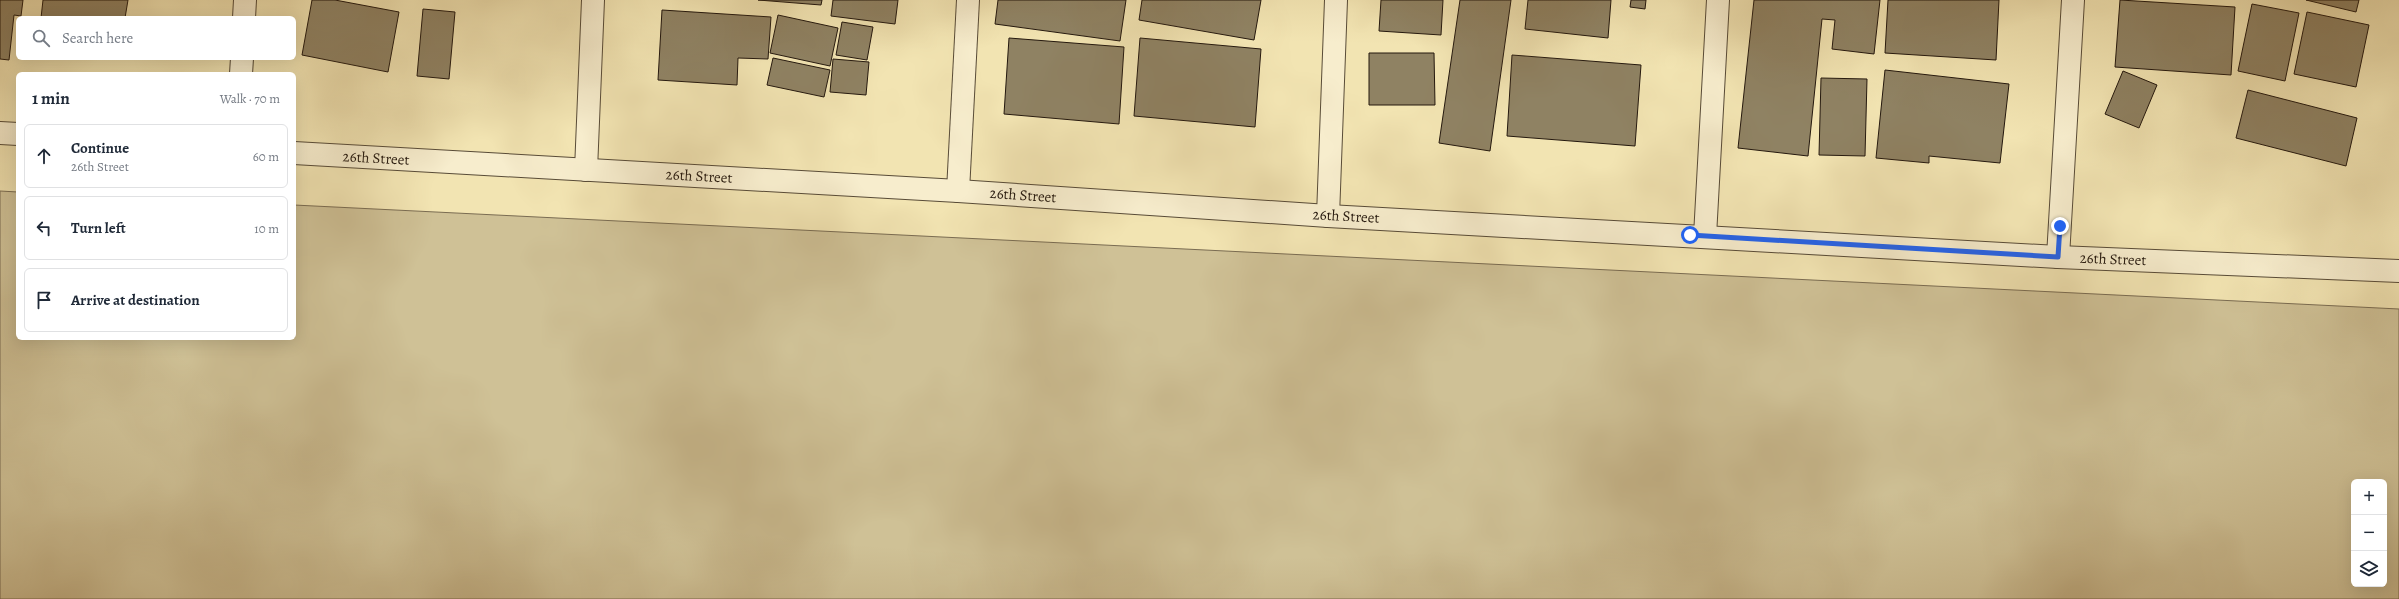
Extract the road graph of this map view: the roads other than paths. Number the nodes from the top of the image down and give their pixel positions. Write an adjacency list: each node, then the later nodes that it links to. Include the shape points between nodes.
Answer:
1 (245, 0): 7 (street)
2 (593, 0): 13 (street)
3 (968, 0): 14 (street)
4 (1336, 0): 15 (street)
5 (1718, 0): 16 (street)
6 (2073, 0): 17 (street)
7 (244, 16)
8 (242, 60): 9 (street)
9 (241, 72)
10 (0, 133): 11 (street)
11 (16, 134)
12 (296, 153): 13 (street, 26th Street)
13 (586, 170): 14 (street, 26th Street)
14 (958, 191): 15 (street, 26th Street)
15 (1328, 216): 16 (street, 26th Street)
16 (1706, 236): 17 (street, 26th Street)
17 (2058, 257): 18 (street, 26th Street)
18 (2399, 271)

